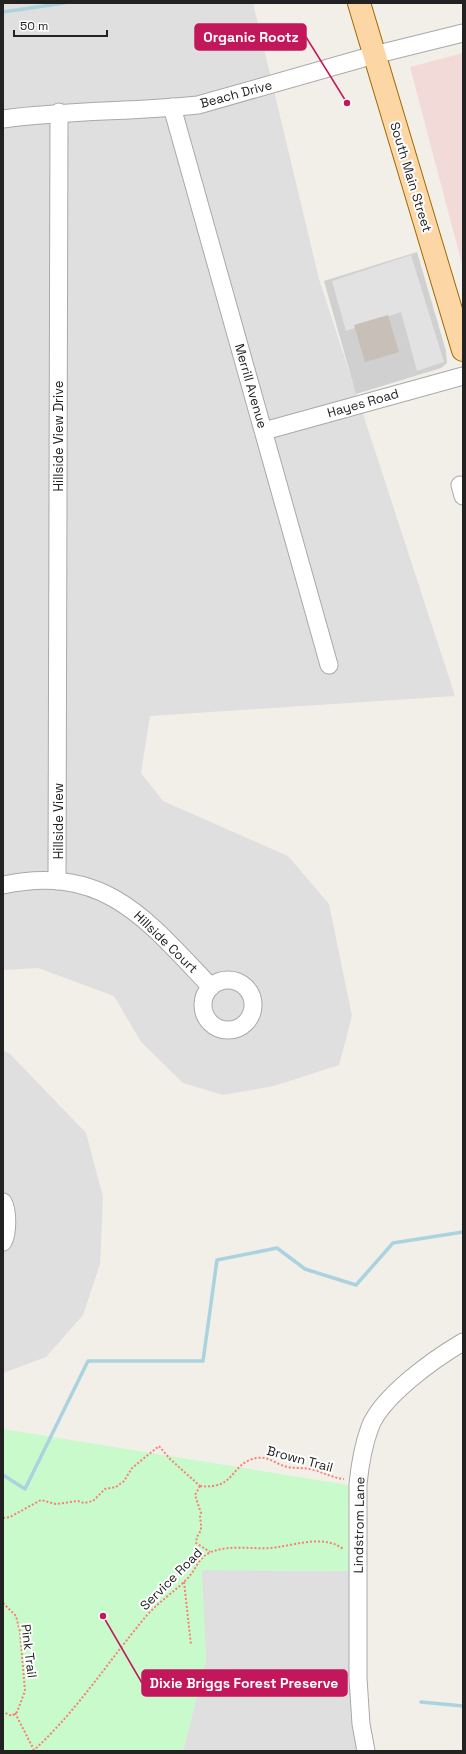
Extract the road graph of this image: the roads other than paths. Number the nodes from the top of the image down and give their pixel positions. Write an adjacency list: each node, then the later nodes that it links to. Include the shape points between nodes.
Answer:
1 (359, 3): 3 (main road, South Main Street)
2 (463, 33): 3 (street, Beach Drive)
3 (374, 55): 4 (street, Beach Drive, via 222,99); 7 (main road, South Main Street)
4 (172, 108): 5 (street, Beach Drive); 9 (street, Merrill Avenue)
5 (59, 112): 6 (street, Beach Drive); 11 (street, Hillside View Drive)
6 (3, 119)
7 (463, 350)
8 (463, 376): 9 (street, Hayes Road)
9 (264, 431): 10 (street, Merrill Avenue)
10 (329, 665)
11 (58, 761): 12 (street, Hillside View)
12 (57, 881): 13 (street, Hillside Court); 14 (street, Hillside Court, via 83,885 110,895 128,907 155,928)
13 (3, 885)
14 (211, 987)
15 (3, 1202): 16 (street, via 6,1224)
16 (3, 1242)
17 (463, 1342): 18 (street, Lindstrom Lane, via 419,1372 388,1400 370,1426 360,1459 358,1678 361,1724)
18 (366, 1751)

